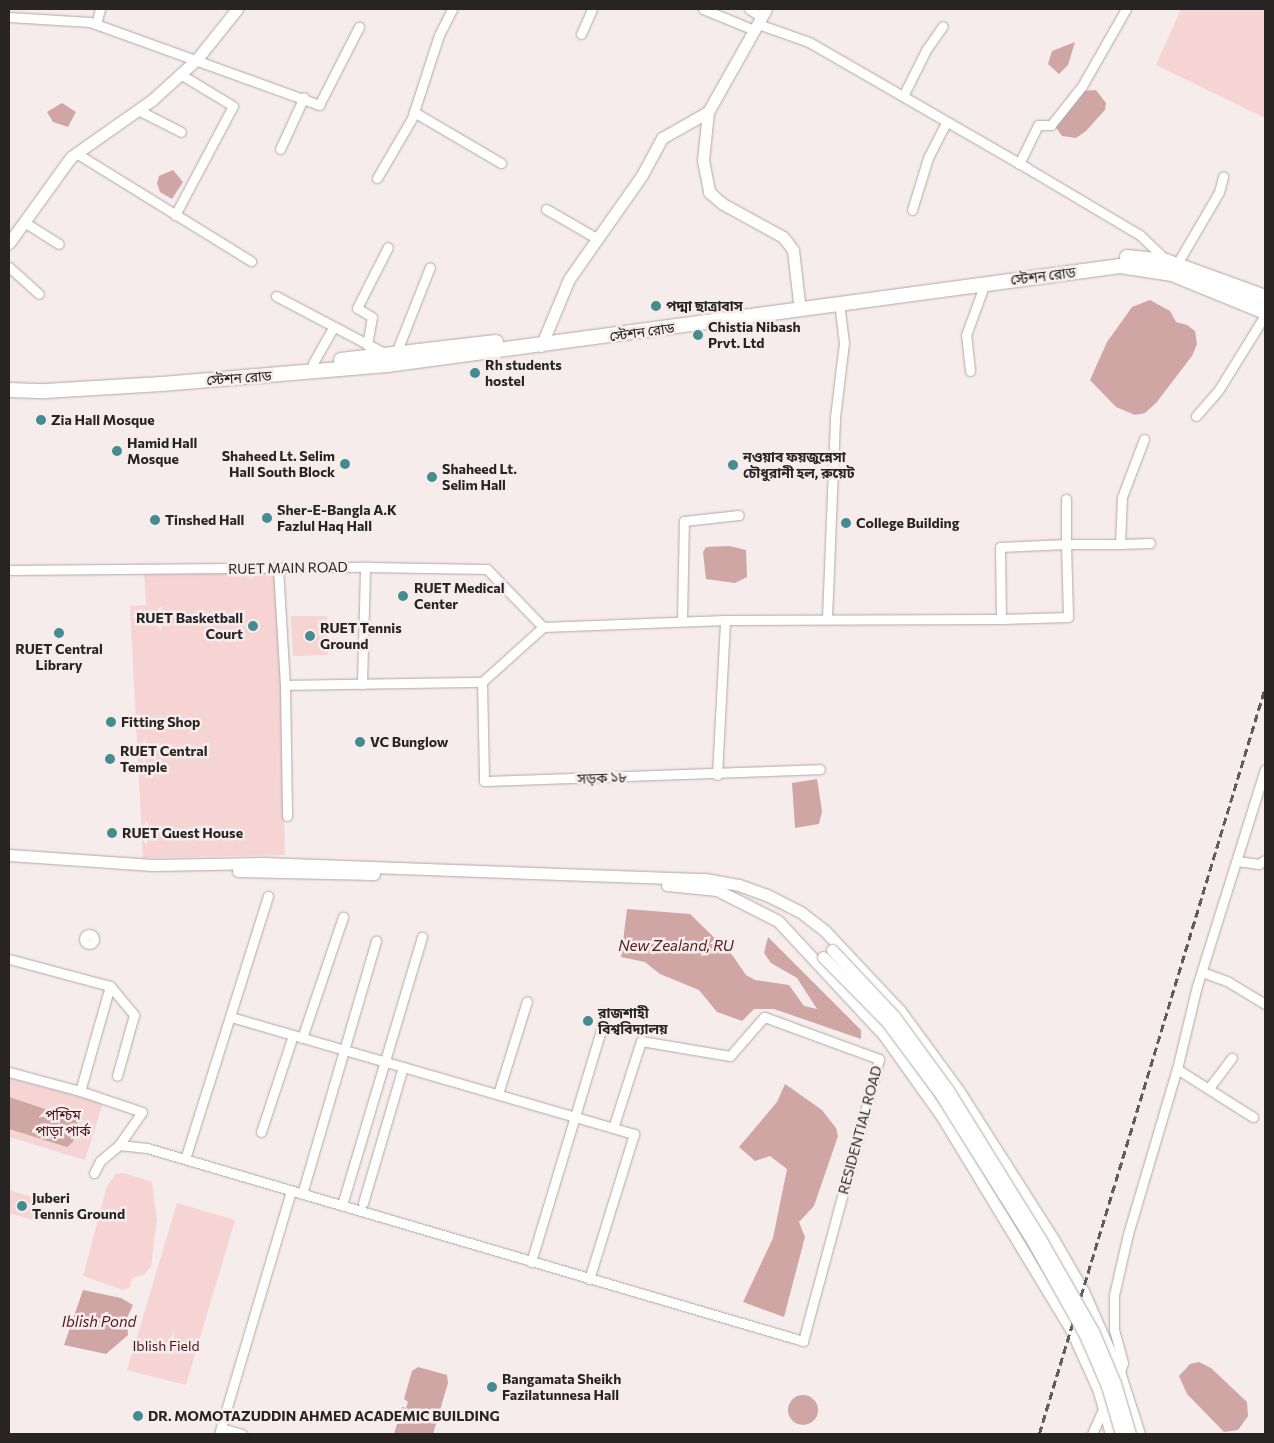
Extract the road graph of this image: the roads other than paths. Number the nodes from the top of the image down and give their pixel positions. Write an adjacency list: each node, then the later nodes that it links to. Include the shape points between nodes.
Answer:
1 (100, 9): 10 (street)
2 (237, 9): 14 (main road)
3 (452, 9): 19 (street, via 439,35)
4 (592, 9): 13 (street)
5 (703, 9): 9 (street)
6 (749, 9): 9 (street)
7 (1126, 9): 26 (street, via 1082,86 1051,125 1038,125)
8 (9, 17): 10 (street)
9 (760, 20): 16 (street, via 809,42); 20 (main road)
10 (96, 24): 14 (street)
11 (943, 26): 16 (street, via 926,50)
12 (359, 27): 17 (street, via 319,105)
13 (581, 34)
14 (197, 59): 15 (main road); 17 (street)
15 (180, 74): 18 (main road); 31 (street, via 232,106)
16 (902, 96): 21 (street)
17 (304, 97): 23 (street)
18 (138, 110): 22 (street); 24 (main road)
19 (414, 112): 25 (street); 28 (street)
20 (708, 112): 33 (main road, via 662,138 642,175); 47 (main road, via 703,160 709,192 723,204 783,237 793,250)
21 (946, 123): 26 (street); 30 (street, via 928,158)
22 (182, 132)
23 (280, 149)
24 (76, 153): 31 (street); 32 (main road)
25 (501, 163)
26 (1018, 164): 38 (street, via 1140,235)
27 (1223, 177): 38 (street, via 1219,192)
28 (377, 178)
29 (546, 209): 33 (street)
30 (912, 210)
31 (175, 215): 37 (street)
32 (24, 222): 34 (main road); 35 (street)
33 (598, 239): 51 (main road, via 569,279)
34 (9, 243)
35 (59, 244)
36 (388, 246): 52 (street, via 358,308 372,317)
37 (251, 261)
38 (1172, 266): 41 (main road, স্টেশন রোড, via 1120,266); 42 (main road, স্টেশন রোড); 47 (main road, স্টেশন রোড, via 1118,257); 49 (main road, স্টেশন রোড)
39 (9, 267): 44 (street)
40 (430, 267): 53 (street)
41 (986, 283): 48 (main road, স্টেশন রোড); 55 (street, via 966,335)
42 (1242, 290): 43 (main road); 46 (main road, স্টেশন রোড)
43 (1265, 290)
44 (39, 294)
45 (276, 296): 50 (street)
46 (1265, 297)
47 (799, 302): 51 (main road, স্টেশন রোড)
48 (839, 305): 51 (main road, স্টেশন রোড); 68 (street, via 844,343 835,417)
49 (1265, 313): 58 (street, via 1218,391)
50 (333, 328): 52 (street); 54 (street)
51 (543, 342): 53 (main road, স্টেশন রোড); 57 (main road, স্টেশন রোড, via 308,372 45,391)
52 (367, 345): 53 (street)
53 (391, 354): 54 (main road, স্টেশন রোড)
54 (312, 364): 56 (main road, স্টেশন রোড, via 68,382)
55 (970, 371)
56 (9, 382)
57 (9, 390)
58 (1196, 416)
59 (1144, 439): 64 (street, via 1122,497)
60 (1066, 499): 63 (street)
61 (740, 515): 71 (street, via 684,521)
62 (1150, 543): 64 (street)
63 (1066, 544): 64 (street); 69 (street, via 1000,547); 69 (street, via 1068,618)
64 (1120, 544)
65 (365, 567): 66 (street, RUET MAIN ROAD); 72 (street, RUET MAIN ROAD, via 487,569); 74 (street)
66 (278, 568): 67 (street, RUET MAIN ROAD); 75 (street)
67 (9, 570)
68 (827, 618): 69 (street); 70 (street)
69 (1001, 619)
70 (725, 620): 71 (street); 78 (street)
71 (682, 621): 72 (street)
72 (543, 627): 73 (street)
73 (482, 682): 74 (street); 78 (street, সড়ক ১৮, via 484,781)
74 (362, 684): 75 (street)
75 (285, 685): 79 (street)
76 (820, 769): 78 (street, সড়ক ১৮)
77 (1265, 770): 82 (street)
78 (718, 774)
79 (287, 816)
80 (9, 855): 85 (main road, via 153,865 263,863 705,879 739,885 768,895)
81 (1265, 860): 82 (street, via 1258,864)
82 (1236, 861): 92 (street)
83 (9, 863): 87 (main road, via 153,872 243,871 676,885 717,890)
84 (268, 896): 97 (street)
85 (802, 913): 90 (main road); 122 (main road, via 825,931 900,1011 958,1090 1053,1239 1082,1291)
86 (343, 917): 98 (street)
87 (778, 921): 90 (main road); 123 (main road, via 884,1035 943,1118 1084,1352)
88 (422, 938): 101 (street)
89 (376, 941): 99 (street)
90 (828, 953): 128 (main road, bridge, via 887,1022 940,1096 1034,1244 1085,1335 1107,1386); 129 (main road, bridge, via 894,1016 948,1090 1093,1331 1116,1383)
91 (9, 959): 93 (street)
92 (1202, 972): 95 (street, via 1227,981); 103 (street)
93 (110, 986): 105 (street, via 134,1015); 107 (street)
94 (527, 1001): 108 (street)
95 (1265, 1004)
96 (607, 1011): 109 (street)
97 (231, 1017): 98 (street); 114 (street)
98 (298, 1036): 99 (street); 112 (street)
99 (344, 1050): 101 (street); 117 (street)
100 (1232, 1058): 106 (street)
101 (385, 1062): 102 (street); 119 (street)
102 (403, 1067): 108 (street); 118 (street)
103 (1177, 1069): 106 (street); 122 (street, via 1128,1234 1114,1295 1114,1330 1123,1363)
104 (9, 1072): 107 (street)
105 (117, 1076)
106 (1210, 1088): 110 (street)
107 (80, 1091): 113 (street, via 142,1112)
108 (498, 1094): 109 (street)
109 (575, 1117): 111 (street); 120 (street)
110 (1252, 1117)
111 (613, 1128): 121 (street, via 634,1134); 121 (street, RESIDENTIAL ROAD, via 641,1041 730,1056 764,1017 879,1059 803,1341)
112 (261, 1132)
113 (119, 1145): 114 (street, via 147,1148); 115 (street, via 100,1161)
114 (185, 1159): 116 (street)
115 (94, 1173)
116 (291, 1191): 117 (street); 124 (street)
117 (302, 1194): 119 (street)
118 (364, 1202)
119 (342, 1205): 120 (street)
120 (531, 1262): 121 (street)
121 (589, 1279)
122 (1120, 1374): 123 (street); 130 (main road)
123 (1104, 1408): 126 (street); 127 (main road)
124 (220, 1431): 125 (street)
125 (242, 1434)
126 (1092, 1434)
127 (1110, 1434)
128 (1121, 1434)
129 (1130, 1434)
130 (1139, 1434)

